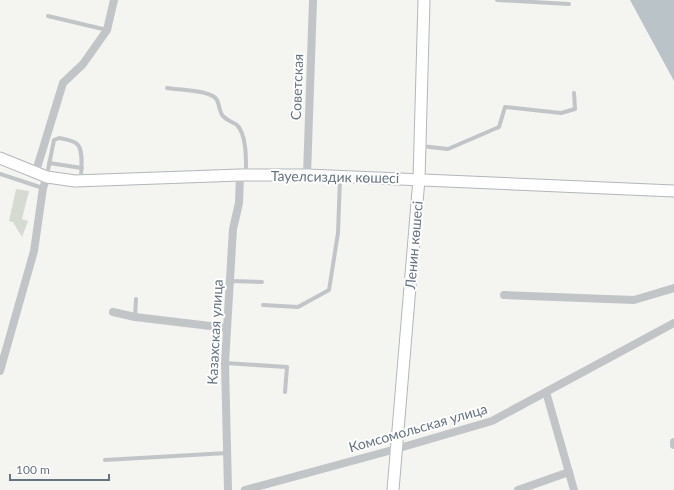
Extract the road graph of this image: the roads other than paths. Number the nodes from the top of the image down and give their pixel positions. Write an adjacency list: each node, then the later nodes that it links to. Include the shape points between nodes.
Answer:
1 (114, 0): 7 (street)
2 (313, 0): 17 (street, Советская)
3 (424, 0): 10 (street, Ленин көшесі)
4 (497, 0): 5 (lane)
5 (569, 4)
6 (48, 16): 7 (lane)
7 (106, 30): 14 (street, via 83,64 63,83)
8 (167, 88): 16 (lane, via 208,94 217,100 223,117 237,126 241,133 246,155)
9 (574, 93): 10 (lane, via 575,109 561,113 505,107 499,127 448,149)
10 (420, 146): 20 (street, Ленин көшесі)
11 (0, 161): 14 (street, Тауелсиздик көшесі)
12 (49, 163): 13 (lane); 13 (lane, via 54,140 59,138 76,143 80,148); 19 (lane)
13 (82, 168): 21 (lane)
14 (36, 171): 19 (street, Тауелсиздик көшесі)
15 (0, 174): 22 (lane)
16 (243, 175): 17 (street, Тауелсиздик көшесі); 21 (street, Тауелсиздик көшесі); 24 (street, Казахская улица, via 233,229)
17 (307, 175): 18 (street, Тауелсиздик көшесі)
18 (340, 176): 20 (street, Тауелсиздик көшесі); 29 (lane, via 338,233 329,290 298,308)
19 (47, 177): 21 (street, Тауелсиздик көшесі); 22 (street)
20 (420, 179): 23 (street, Тауелсиздик көшесі); 38 (street, Ленин көшесі)
21 (81, 181)
22 (43, 188): 35 (street, via 34,251)
23 (674, 191)
24 (230, 281): 25 (lane); 33 (street, Казахская улица)
25 (262, 282)
26 (674, 288): 27 (street, via 634,300)
27 (504, 295)
28 (136, 299): 31 (lane)
29 (263, 305)
30 (113, 312): 31 (street)
31 (135, 317): 33 (street)
32 (674, 323): 37 (street, Комсомольская улица)
33 (227, 328): 34 (street, Казахская улица)
34 (225, 363): 36 (lane, via 286,367); 39 (street, Казахская улица)
35 (0, 371)
36 (285, 392)
37 (546, 392): 38 (street, Комсомольская улица, via 492,421); 41 (street)
38 (396, 449): 43 (street, Комсомольская улица); 44 (street, Ленин көшесі)
39 (227, 453): 40 (lane); 42 (street, Казахская улица)
40 (105, 460)
41 (568, 472): 45 (street); 46 (street)
42 (228, 490)
43 (245, 490)
44 (393, 490)
45 (518, 490)
46 (574, 490)

